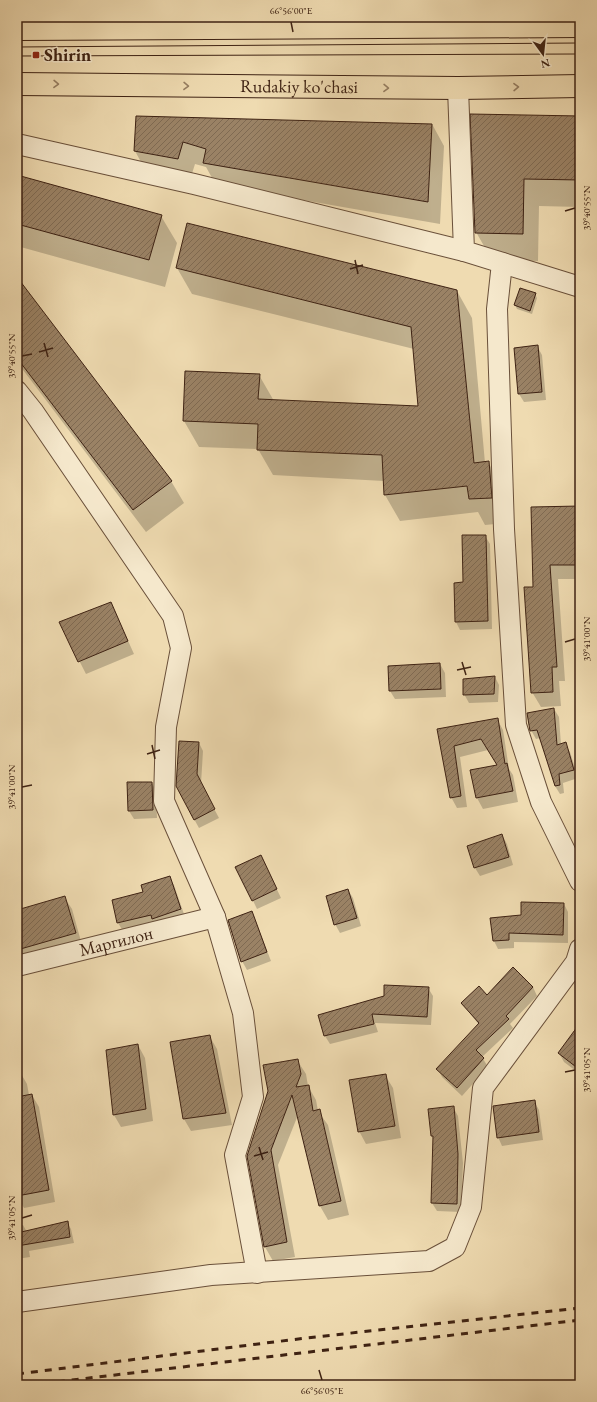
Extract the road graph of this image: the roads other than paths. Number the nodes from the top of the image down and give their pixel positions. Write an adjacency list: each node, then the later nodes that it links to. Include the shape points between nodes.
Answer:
1 (410, 22): 2 (main road); 3 (main road)
2 (580, 26)
3 (17, 29)
4 (17, 84): 6 (main road, Rudakiy ko'chasi, one-way to 6)
5 (580, 86): 6 (main road, Rudakiy ko'chasi, one-way to 5)
6 (458, 88): 8 (street)
7 (17, 144): 8 (street, via 194,184)
8 (464, 252): 9 (street)
9 (502, 263): 10 (street); 13 (street, via 497,309 504,529 516,725 541,802)
10 (580, 287)
11 (17, 391): 12 (street)
12 (25, 414): 14 (street, via 174,616 181,648 166,728 164,801)
13 (580, 881)
14 (215, 917): 16 (street, Маргилон); 17 (street, via 243,1013 253,1097 235,1155)
15 (579, 958): 17 (street, via 483,1088 471,1207 455,1247 429,1261)
16 (17, 966)
17 (257, 1273): 18 (street, via 210,1274)
18 (17, 1302)

